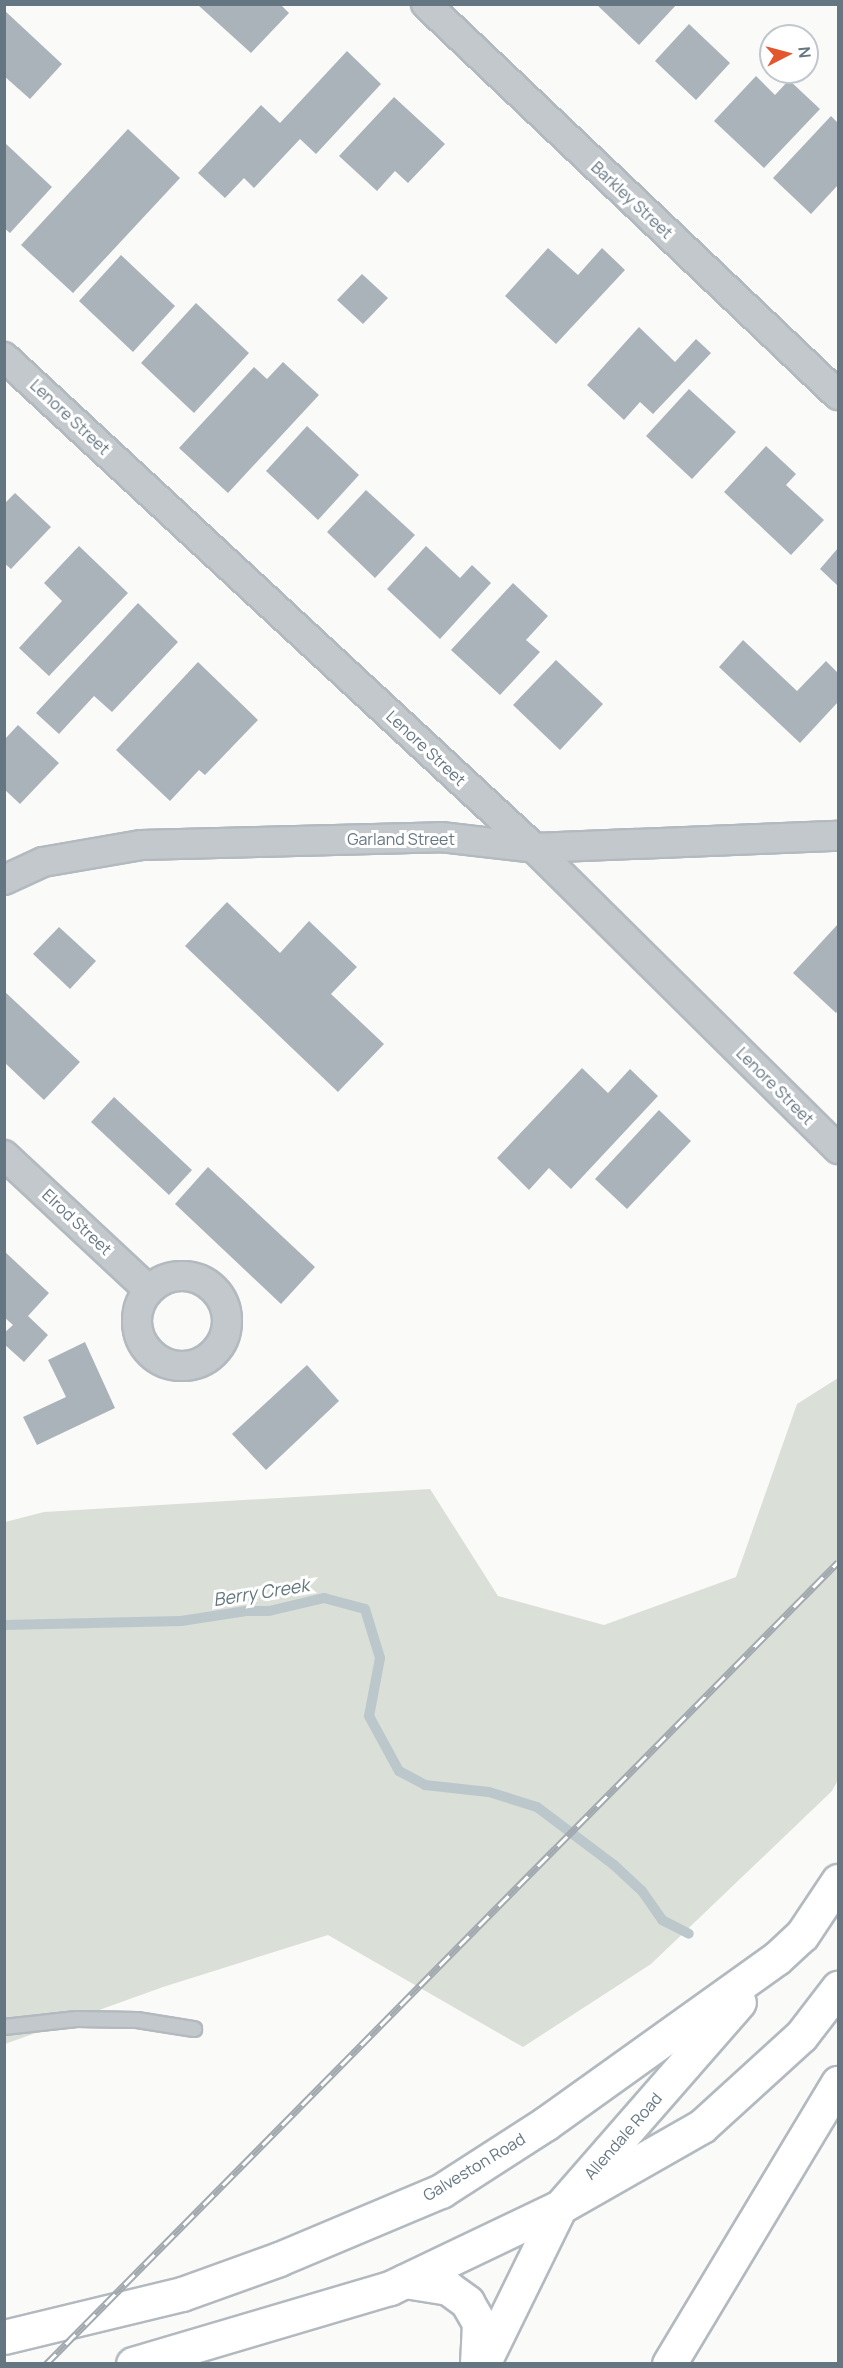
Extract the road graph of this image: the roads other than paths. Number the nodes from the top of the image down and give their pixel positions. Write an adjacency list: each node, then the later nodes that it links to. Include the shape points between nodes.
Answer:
1 (426, 4): 3 (street, Barkley Street)
2 (4, 357): 5 (street, Lenore Street)
3 (838, 395)
4 (838, 836): 5 (street, Garland Street)
5 (534, 848): 6 (street, Garland Street, via 441,837 141,845 43,862); 7 (street, Lenore Street)
6 (4, 880)
7 (838, 1149)
8 (4, 1155): 9 (street, Elrod Street)
9 (149, 1290)
10 (838, 1881): 11 (main road, Galveston Road)
11 (802, 1935): 16 (main road, Allendale Road); 18 (main road, Galveston Road, via 777,1958 642,2056 441,2191 279,2259 182,2294)
12 (838, 1988): 16 (main road, via 801,2036 702,2126)
13 (4, 2027): 14 (lane, via 77,2019 137,2020)
14 (194, 2029)
15 (838, 2083): 22 (main road)
16 (560, 2207): 17 (main road); 21 (main road, Allendale Road)
17 (405, 2281): 19 (main road); 20 (main road, via 448,2288 467,2302 479,2323)
18 (4, 2337)
19 (133, 2364)
20 (477, 2364)
21 (483, 2364)
22 (669, 2364)

